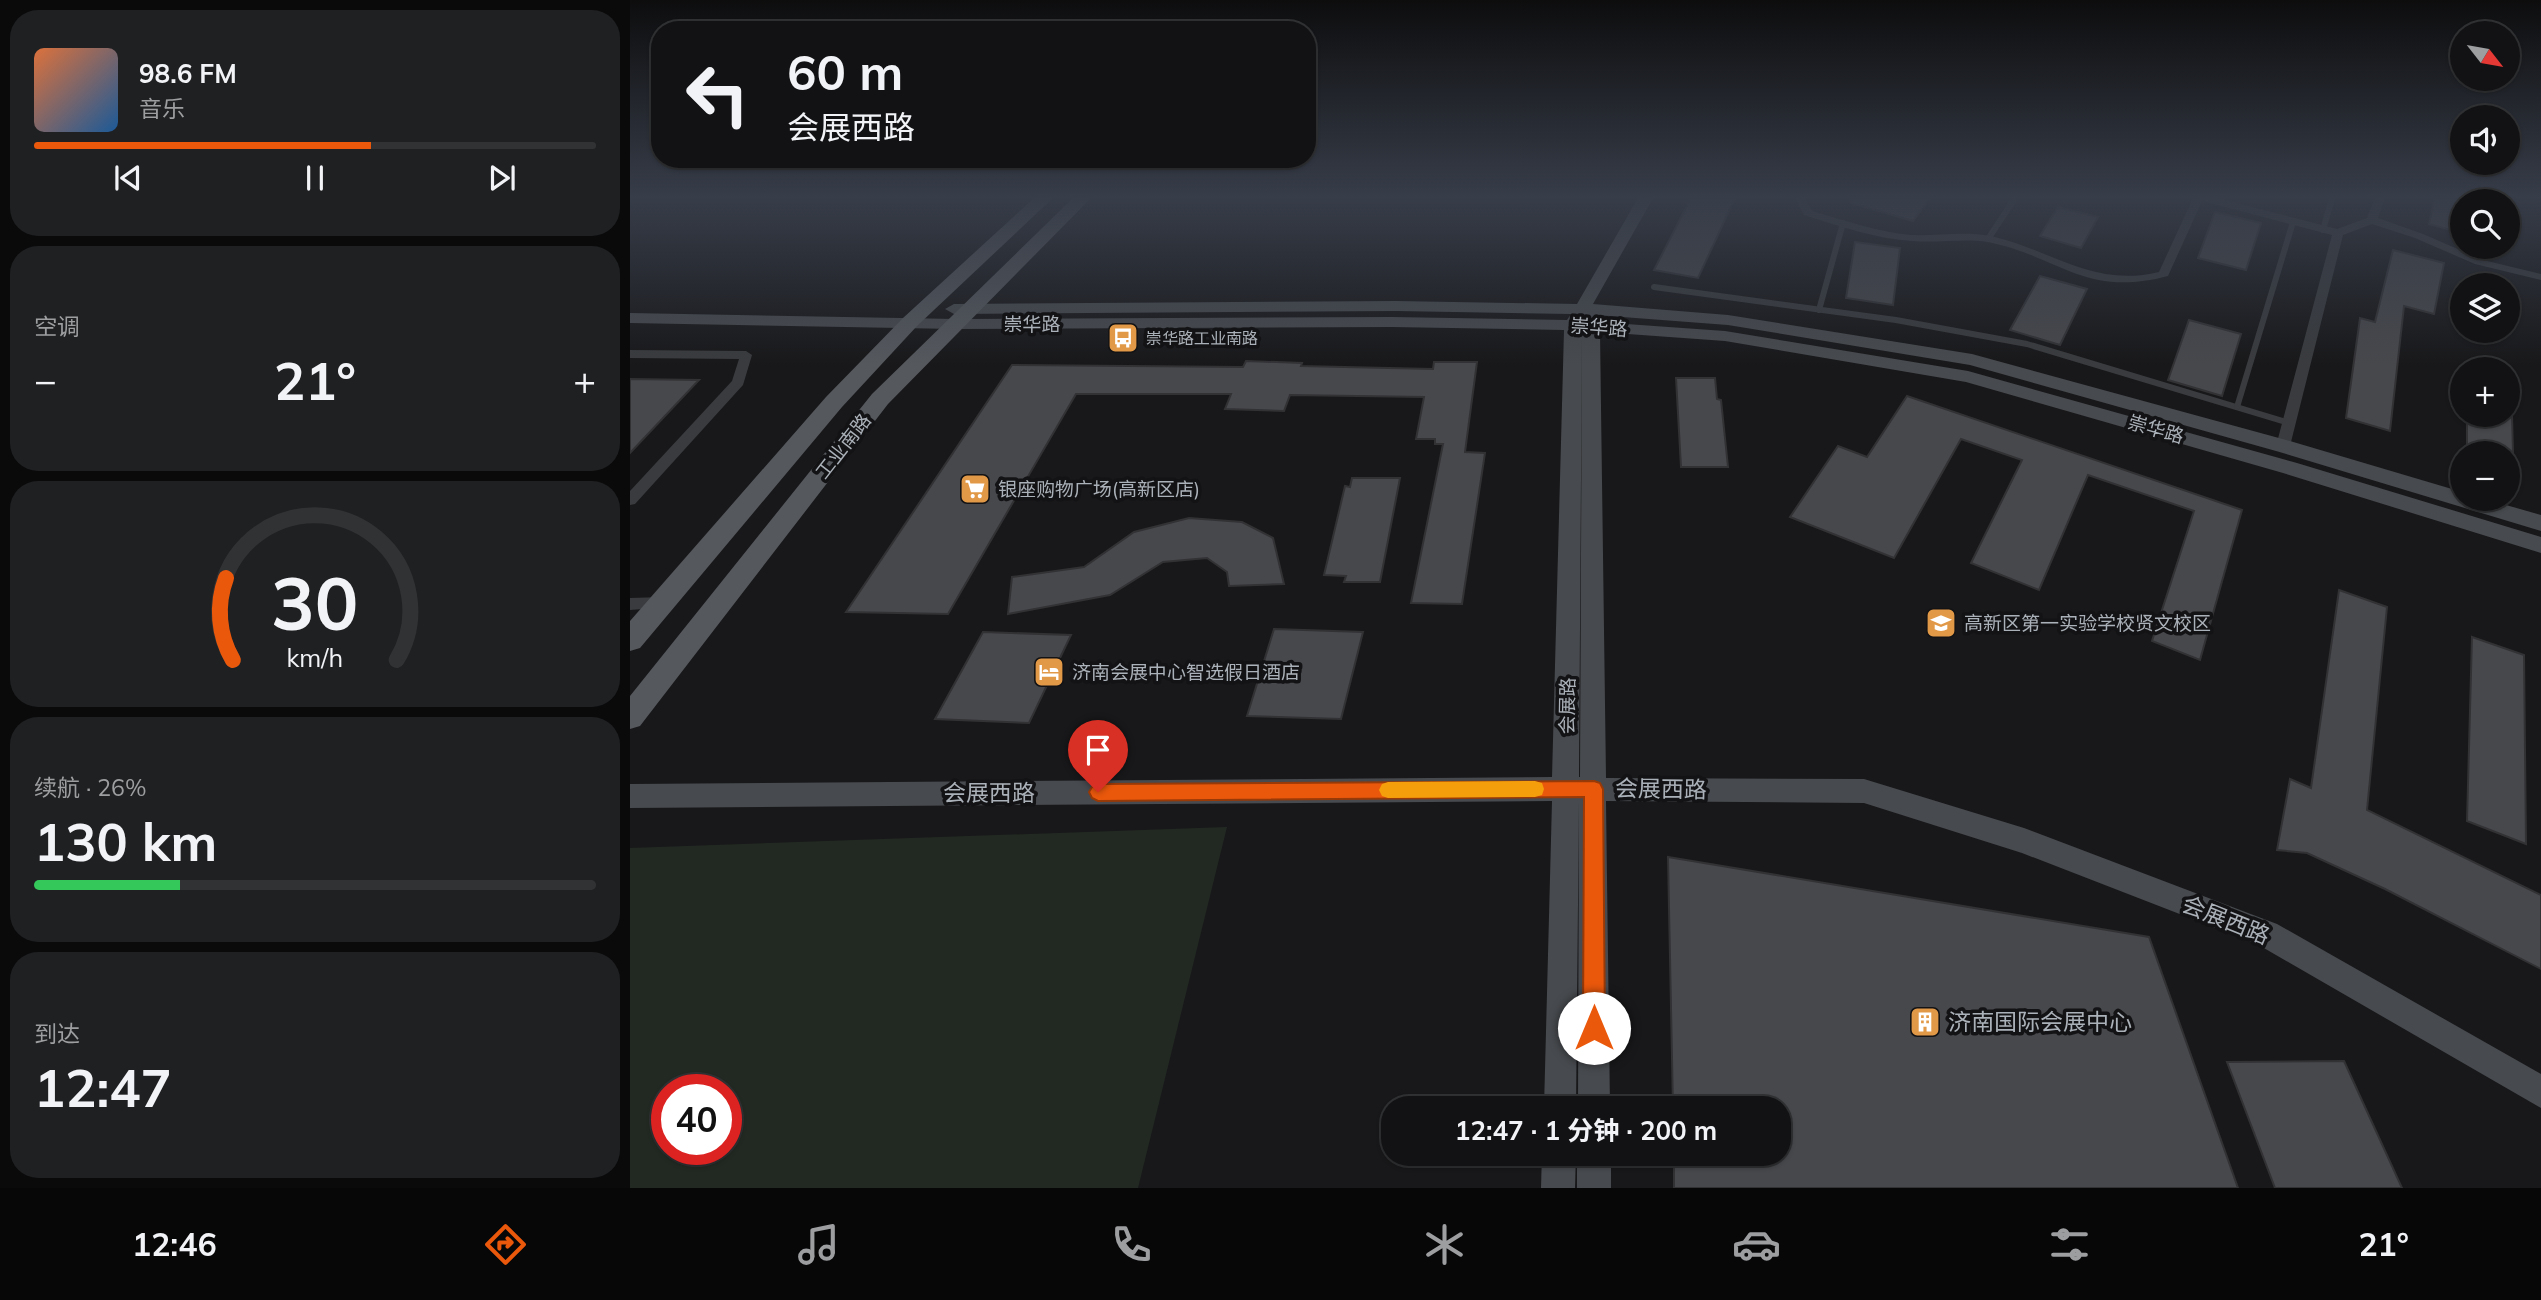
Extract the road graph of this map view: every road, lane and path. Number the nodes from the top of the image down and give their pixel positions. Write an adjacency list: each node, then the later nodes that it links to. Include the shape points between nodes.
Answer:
1 (985, 253): 14 (main road, 工业南路)
2 (1027, 253): 15 (main road, 工业南路)
3 (1617, 253): 16 (street, 会展路)
4 (1835, 253): 12 (lane)
5 (2034, 253): 6 (street, via 2093,277 2125,280 2164,274)
6 (2174, 253)
7 (2283, 253): 18 (lane)
8 (2333, 253): 19 (street)
9 (2459, 253): 10 (street)
10 (2541, 277)
11 (1654, 287): 12 (lane)
12 (1819, 310): 18 (lane, via 2027,344)
13 (631, 316): 14 (street, 崇华路)
14 (917, 316): 15 (street, 崇华路); 24 (main road, 工业南路, via 834,402)
15 (964, 316): 16 (street, 崇华路); 27 (main road, 工业南路, via 880,399)
16 (1583, 320): 20 (main road, 崇华路, via 1728,320 1972,360); 23 (street, 崇华路, via 1725,337 1968,377 2264,460); 28 (street, 会展路); 29 (street, 会展路)
17 (630, 354): 21 (street, via 746,355 738,382)
18 (2237, 407): 19 (lane)
19 (2289, 423): 20 (street)
20 (2283, 446): 22 (main road, 崇华路)
21 (630, 500)
22 (2541, 523)
23 (2541, 545)
24 (662, 603): 25 (street); 26 (main road, 工业南路)
25 (630, 604)
26 (630, 640)
27 (630, 717)
28 (1566, 789): 29 (street, 会展西路); 30 (street, 会展西路); 32 (street, 会展路)
29 (1594, 789): 31 (street, 会展西路, via 1864,791 2024,841 2267,934); 33 (street, 会展路)
30 (630, 796)
31 (2541, 1092)
32 (1560, 1096)
33 (1594, 1096)
34 (1559, 1166): 36 (street)
35 (1594, 1166): 37 (street)
36 (1558, 1188)
37 (1594, 1188)

